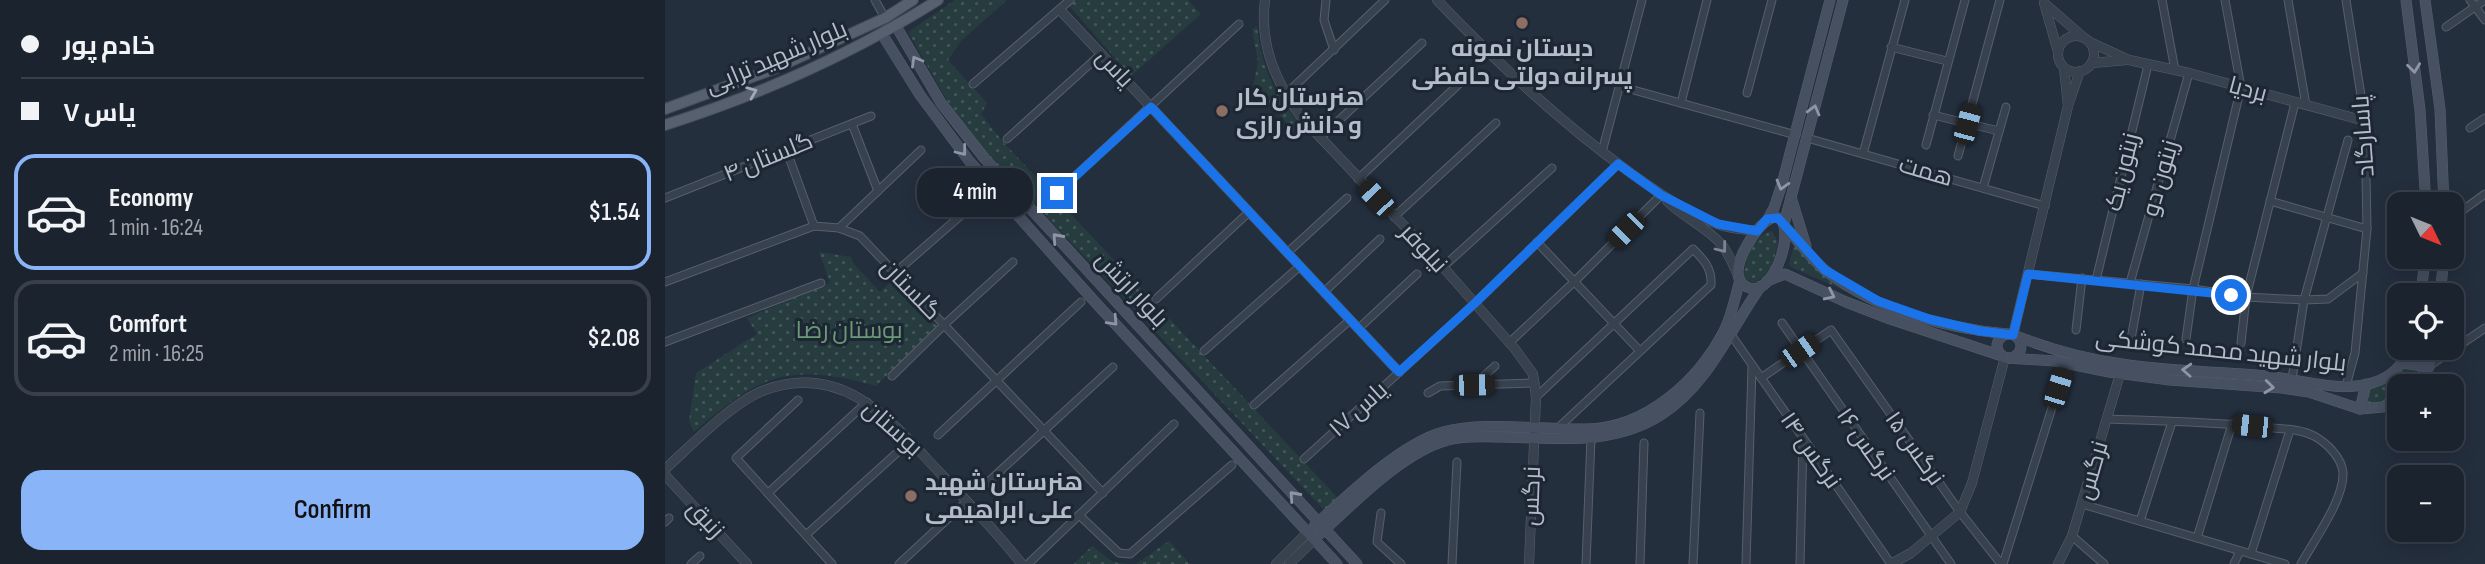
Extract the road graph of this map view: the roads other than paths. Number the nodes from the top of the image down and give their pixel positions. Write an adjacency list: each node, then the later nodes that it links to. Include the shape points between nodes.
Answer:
1 (875, 0): 27 (street)
2 (913, 0): 27 (main road, بلوار شهید ترابی)
3 (938, 0): 30 (main road, بلوار شهید ترابی)
4 (1070, 0): 26 (street)
5 (1265, 0): 52 (street, نیلوفر, via 1270,62)
6 (1326, 0): 36 (street, via 1324,20)
7 (1385, 0): 36 (street)
8 (1437, 0): 78 (street)
9 (1642, 0): 49 (street)
10 (1707, 0): 53 (street)
11 (1772, 0): 51 (street)
12 (1830, 0): 70 (main road)
13 (1843, 0): 72 (main road, one-way to 13)
14 (1905, 0): 35 (street)
15 (1965, 0): 40 (street)
16 (2000, 0): 66 (street)
17 (2162, 0): 44 (street)
18 (2225, 0): 50 (street)
19 (2288, 0): 55 (street)
20 (2346, 0): 63 (street, پاسارگاد)
21 (2406, 0): 86 (main road, one-way to 86)
22 (2425, 0): 87 (main road, via 2440,109)
23 (2485, 0): 25 (street)
24 (2043, 1): 33 (street); 37 (street)
25 (2473, 4): 28 (street); 31 (street)
26 (1060, 10): 38 (street, یاس); 48 (street)
27 (885, 18): 30 (main road); 32 (main road); 59 (main road, بلوار شهید ترابی, via 773,69)
28 (2485, 20)
29 (1239, 24): 57 (street)
30 (896, 26): 32 (main road, بلوار شهید ترابی); 125 (main road, بلوار ارتش, one-way to 30, via 968,139)
31 (2446, 27)
32 (882, 34): 67 (main road, بلوار شهید ترابی, one-way to 32, via 773,84); 131 (main road, بلوار ارتش, one-way to 131, via 963,153)
33 (2087, 40): 37 (street, via 2065,39); 39 (street); 41 (street, via 2094,52)
34 (1422, 43): 71 (street)
35 (1891, 47): 40 (street); 79 (street)
36 (1333, 50): 52 (street)
37 (2058, 52): 43 (street)
38 (1101, 54): 57 (street, یاس); 73 (street)
39 (2129, 60): 41 (street); 42 (street, بردیا)
40 (1947, 61): 60 (street)
41 (2092, 63): 45 (street)
42 (2148, 65): 44 (street, بردیا); 120 (street, زیتون یک)
43 (2064, 68): 45 (street); 56 (street)
44 (2175, 70): 46 (street, بردیا)
45 (2080, 71): 56 (street)
46 (2189, 74): 50 (street, بردیا); 124 (street, زیتون دو)
47 (1460, 83): 83 (street)
48 (973, 84)
49 (1619, 86): 53 (street); 78 (street)
50 (2241, 87): 54 (street, بردیا); 128 (street)
51 (1747, 93)
52 (1285, 95): 71 (street, نیلوفر)
53 (1681, 103): 70 (street)
54 (2295, 103): 55 (street, بردیا); 94 (street)
55 (2306, 105): 63 (street, بردیا)
56 (2069, 106): 96 (street)
57 (1151, 107): 88 (street); 98 (street, یاس)
58 (2005, 107): 69 (street)
59 (665, 109)
60 (1933, 115): 66 (street); 75 (street)
61 (871, 116): 65 (street, گلستان ۴)
62 (2485, 118): 68 (street)
63 (2365, 121): 105 (street, پاسارگاد)
64 (1496, 123): 99 (street)
65 (852, 124): 76 (street, گلستان ۴); 85 (street)
66 (1967, 124): 69 (street); 80 (street)
67 (665, 125)
68 (2470, 128)
69 (1999, 131): 84 (street)
70 (1796, 135): 101 (main road, one-way to 101, via 1778,198)
71 (1320, 138): 83 (street, نیلوفر)
72 (1807, 138): 79 (street, همت); 91 (main road)
73 (1007, 139)
74 (2349, 140): 100 (street)
75 (1926, 145)
76 (786, 149): 92 (street, گلستان ۴); 102 (street)
77 (921, 150): 85 (street)
78 (1602, 152): 81 (street)
79 (1863, 154): 84 (street, همت)
80 (1958, 156)
81 (1618, 164): 90 (street); 108 (street, یاس ۱۷)
82 (1552, 168): 113 (street)
83 (1359, 179): 99 (street, نیلوفر)
84 (1983, 188): 96 (street, همت)
85 (878, 191): 104 (street)
86 (2425, 192)
87 (2443, 192)
88 (1057, 193)
89 (2485, 194): 97 (street)
90 (1661, 195): 106 (street, via 1718,224); 118 (street, one-way to 118, via 1721,244); 123 (street)
91 (1791, 197): 103 (main road); 109 (main road)
92 (665, 198)
93 (1347, 198): 110 (street)
94 (2270, 201): 100 (street); 130 (street)
95 (974, 204): 114 (street)
96 (2045, 206): 117 (street)
97 (2464, 209)
98 (1249, 212): 110 (street, یاس); 132 (street)
99 (1394, 217): 113 (street, نیلوفر)
100 (2327, 217): 105 (street); 133 (street)
101 (1767, 219): 103 (main road, via 1778,218); 106 (main road)
102 (814, 226): 104 (street, گلستان); 121 (street, گلستان)
103 (1785, 226): 109 (main road, بلوار شهید محمد کوشکی); 126 (main road, via 1780,261)
104 (839, 228): 114 (street, گلستان, via 860,236)
105 (2367, 229): 115 (street, پاسارگاد)
106 (1757, 231): 118 (main road, via 1742,256)
107 (1380, 239): 129 (street)
108 (1537, 242): 123 (street); 134 (street, یاس ۱۷)
109 (1807, 250): 143 (main road, بلوار شهید محمد کوشکی, via 1825,270 1878,301 1929,319)
110 (1287, 253): 112 (street, یاس)
111 (1013, 262): 137 (street)
112 (1300, 266): 129 (street, یاس); 150 (street)
113 (1443, 267): 134 (street, نیلوفر)
114 (896, 272): 137 (street, گلستان)
115 (2363, 273): 133 (street, via 2328,299); 171 (street, پاسارگاد, via 2355,353)
116 (1417, 274): 140 (street)
117 (2028, 274): 119 (street); 143 (street)
118 (1739, 278): 126 (main road, بلوار شهید محمد کوشکی, via 1751,289); 142 (main road)
119 (2081, 278): 120 (street); 141 (street)
120 (2096, 280): 124 (street)
121 (665, 282)
122 (821, 282): 146 (street)
123 (1574, 282): 138 (street); 147 (street)
124 (2130, 283): 127 (street)
125 (1098, 284): 131 (main road); 207 (main road, بلوار ارتش, one-way to 125)
126 (1765, 284): 142 (main road); 152 (main road, بلوار شهید محمد کوشکی, one-way to 152, via 1785,274 1890,319)
127 (2141, 284): 128 (street); 145 (street)
128 (2193, 289): 130 (street); 144 (street)
129 (1324, 292): 135 (street, یاس)
130 (2246, 297): 133 (street); 148 (street)
131 (1085, 298): 166 (street); 209 (main road, بلوار ارتش, one-way to 209)
132 (1156, 299)
133 (2304, 300): 167 (street)
134 (1474, 304): 147 (street, نیلوفر); 161 (street, یاس ۱۷)
135 (1350, 320): 140 (street, یاس); 177 (street)
136 (1782, 323): 151 (street, نرگس ۱۶)
137 (945, 324): 164 (street); 166 (street, گلستان)
138 (1615, 324): 149 (street); 149 (street, via 1693,249 1708,265 1711,285); 173 (street)
139 (2485, 328): 160 (street)
140 (1358, 329): 161 (street, یاس)
141 (2076, 330)
142 (1728, 333): 159 (street, نرگس ۱۴); 184 (main road, via 1699,368 1657,406 1612,426); 189 (main road, via 1707,372 1671,408 1634,428)
143 (2011, 335): 152 (main road, via 1997,343); 152 (main road, via 2020,344 2019,351); 167 (main road, بلوار شهید محمد کوشکی, one-way to 143, via 2123,365 2055,351)
144 (2186, 339)
145 (2131, 340)
146 (665, 342)
147 (1509, 343): 168 (street, نیلوفر, via 1528,365)
148 (2241, 344)
149 (1639, 350): 184 (street)
150 (1204, 351)
151 (1800, 351): 165 (street); 203 (street, نرگس ۱۵, via 1831,330); 211 (street, نرگس ۱۶)
152 (2005, 357): 155 (main road, بلوار شهید محمد کوشکی); 203 (street)
153 (2404, 360): 156 (main road)
154 (2431, 360): 160 (main road)
155 (2066, 363): 162 (main road, بلوار شهید محمد کوشکی); 236 (street)
156 (2403, 363): 160 (main road); 169 (main road, بلوار شهید محمد کوشکی)
157 (1495, 366): 170 (street)
158 (1113, 367): 185 (street)
159 (1752, 367): 165 (street, نرگس ۱۴); 232 (street)
160 (2429, 367): 163 (main road)
161 (1399, 372): 193 (street, یاس ۱۷)
162 (2120, 374): 178 (main road, بلوار شهید محمد کوشکی, one-way to 178, via 2282,388); 180 (street, نرگس)
163 (2423, 374)
164 (893, 376)
165 (1761, 378): 190 (street, نرگس ۱۴)
166 (997, 379): 185 (street, گلستان); 188 (street)
167 (2292, 379): 171 (main road, بلوار شهید محمد کوشکی)
168 (1535, 383): 170 (street); 173 (street, نیلوفر)
169 (2366, 384): 171 (main road, بلوار شهید محمد کوشکی); 178 (main road)
170 (1474, 385): 172 (street, via 1440,386)
171 (2346, 386)
172 (1428, 393)
173 (1536, 397): 187 (street, نیلوفر)
174 (798, 400): 199 (street, via 736,458)
175 (867, 402): 191 (street, بوستان); 196 (street, بوستان, via 822,385 782,385 766,390 734,408); 199 (street)
176 (2387, 404): 178 (main road, بلوار شهید محمد کوشکی)
177 (1254, 405)
178 (2360, 409)
179 (1700, 413): 231 (street)
180 (2107, 419): 181 (street); 202 (street, نرگس)
181 (2172, 422): 183 (street); 206 (street)
182 (1174, 424): 200 (street)
183 (2232, 424): 186 (street); 212 (street)
184 (1557, 429): 187 (main road)
185 (1044, 430): 198 (street); 200 (street, گلستان)
186 (2290, 430): 214 (street); 241 (street, via 2326,443 2343,471 2341,494)
187 (1533, 433): 189 (main road); 207 (main road, via 1463,437 1423,450); 228 (street, نرگس)
188 (938, 435)
189 (1591, 438): 229 (street)
190 (1803, 439): 233 (street); 234 (street, نرگس ۱۴)
191 (910, 441): 201 (street, بوستان); 208 (street)
192 (1644, 443): 230 (street)
193 (1304, 459)
194 (1457, 462): 227 (street)
195 (1232, 465): 205 (street, via 1130,554 1119,553)
196 (665, 469)
197 (665, 475): 217 (street, زنبق)
198 (987, 483)
199 (768, 493): 208 (street)
200 (1103, 493): 205 (street)
201 (967, 501): 219 (street); 220 (street, بوستان)
202 (2082, 504): 206 (street); 210 (street, نرگس)
203 (1961, 512): 211 (street); 236 (street, نرگس ۱۵)
204 (1381, 513): 226 (street, via 1377,542)
205 (1079, 515): 221 (street)
206 (2140, 521): 212 (street)
207 (1322, 526): 209 (main road); 225 (main road, بلوار ارتش)
208 (806, 535): 218 (street)
209 (1311, 536): 222 (street); 223 (street); 224 (main road, بلوار ارتش)
210 (2072, 536): 237 (street, نرگس); 238 (street)
211 (1931, 537): 234 (street); 235 (street, نرگس ۱۶)
212 (2197, 538): 213 (street)
213 (2240, 551): 214 (street); 239 (street)
214 (2252, 554): 240 (street)
215 (700, 556): 216 (street)
216 (691, 564)
217 (747, 564)
218 (832, 564)
219 (899, 564)
220 (1022, 564)
221 (1028, 564)
222 (1276, 564)
223 (1289, 564)
224 (1337, 564)
225 (1357, 564)
226 (1401, 564)
227 (1452, 564)
228 (1529, 564)
229 (1587, 564)
230 (1640, 564)
231 (1693, 564)
232 (1746, 564)
233 (1800, 564)
234 (1891, 564)
235 (1951, 564)
236 (2002, 564)
237 (2058, 564)
238 (2103, 564)
239 (2234, 564)
240 (2285, 564)
241 (2301, 564)

